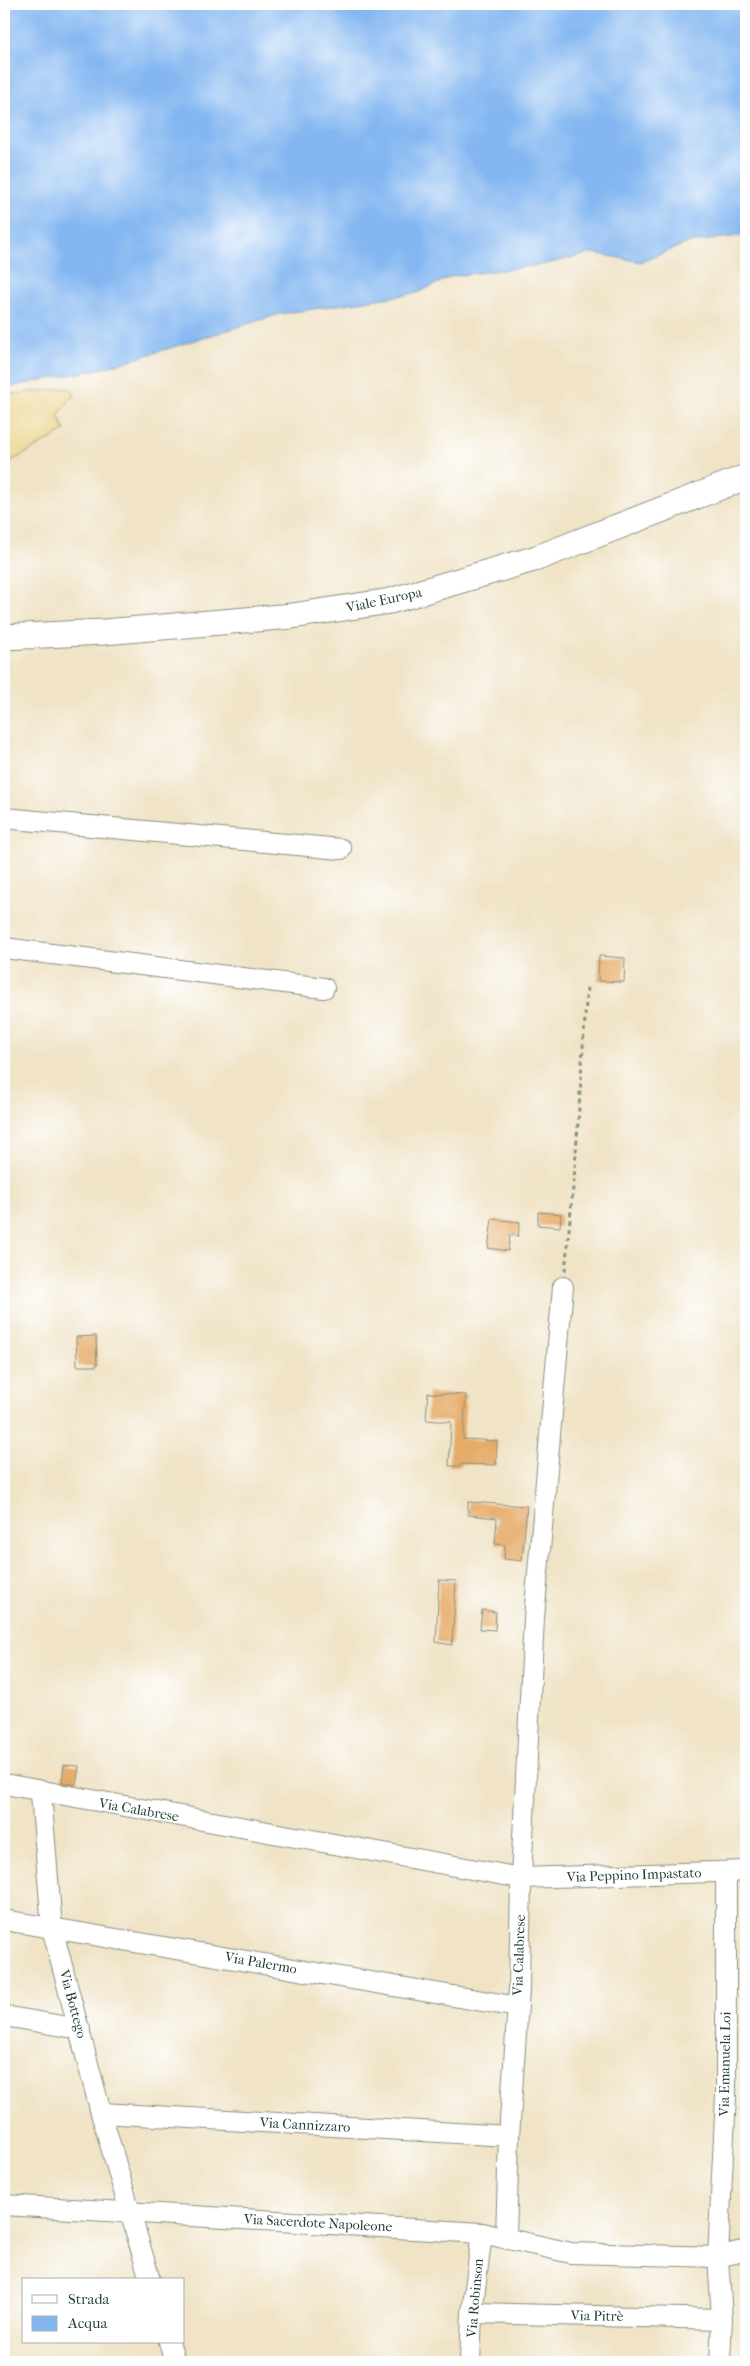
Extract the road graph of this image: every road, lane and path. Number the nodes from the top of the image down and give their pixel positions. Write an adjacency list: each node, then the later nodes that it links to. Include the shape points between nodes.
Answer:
1 (746, 477): 2 (street, Viale Europa, via 537,558 390,601 254,619)
2 (4, 637)
3 (4, 818): 4 (street)
4 (341, 849)
5 (4, 948): 7 (street)
6 (587, 987): 8 (path)
7 (324, 988)
8 (563, 1287): 13 (street, via 534,1618)
9 (4, 1784): 10 (street, Via Calabrese)
10 (40, 1793): 13 (street, Via Calabrese); 15 (street, Via Bottego)
11 (746, 1871): 12 (street, Via Peppino Impastato)
12 (726, 1872): 13 (street, Via Peppino Impastato); 26 (street, Via Emanuela Loi, via 726,2095)
13 (521, 1878): 16 (street, Via Calabrese)
14 (4, 1920): 15 (street, Via Palermo)
15 (52, 1928): 16 (street, Via Palermo); 18 (street, Via Bottego)
16 (518, 2007): 20 (street, Via Calabrese)
17 (4, 2016): 18 (street)
18 (80, 2029): 19 (street, Via Bottego)
19 (101, 2113): 20 (street, Via Cannizzaro); 22 (street, Via Bottego)
20 (509, 2136): 24 (street, Via Calabrese)
21 (4, 2205): 22 (street, Via Sacerdote Napoleone)
22 (130, 2212): 23 (street, Via Sacerdote Napoleone); 27 (street, Via Bottego)
23 (482, 2233): 24 (street, Via Sacerdote Napoleone); 28 (street, Via Robinson)
24 (506, 2237): 26 (street, via 570,2253)
25 (746, 2250): 26 (street)
26 (718, 2257): 29 (street)
27 (149, 2278)
28 (472, 2313): 29 (street, Via Pitrè); 32 (street, Via Robinson)
29 (722, 2318): 33 (street)
30 (170, 2344): 31 (street)
31 (175, 2362)
32 (470, 2362)
33 (720, 2362)

